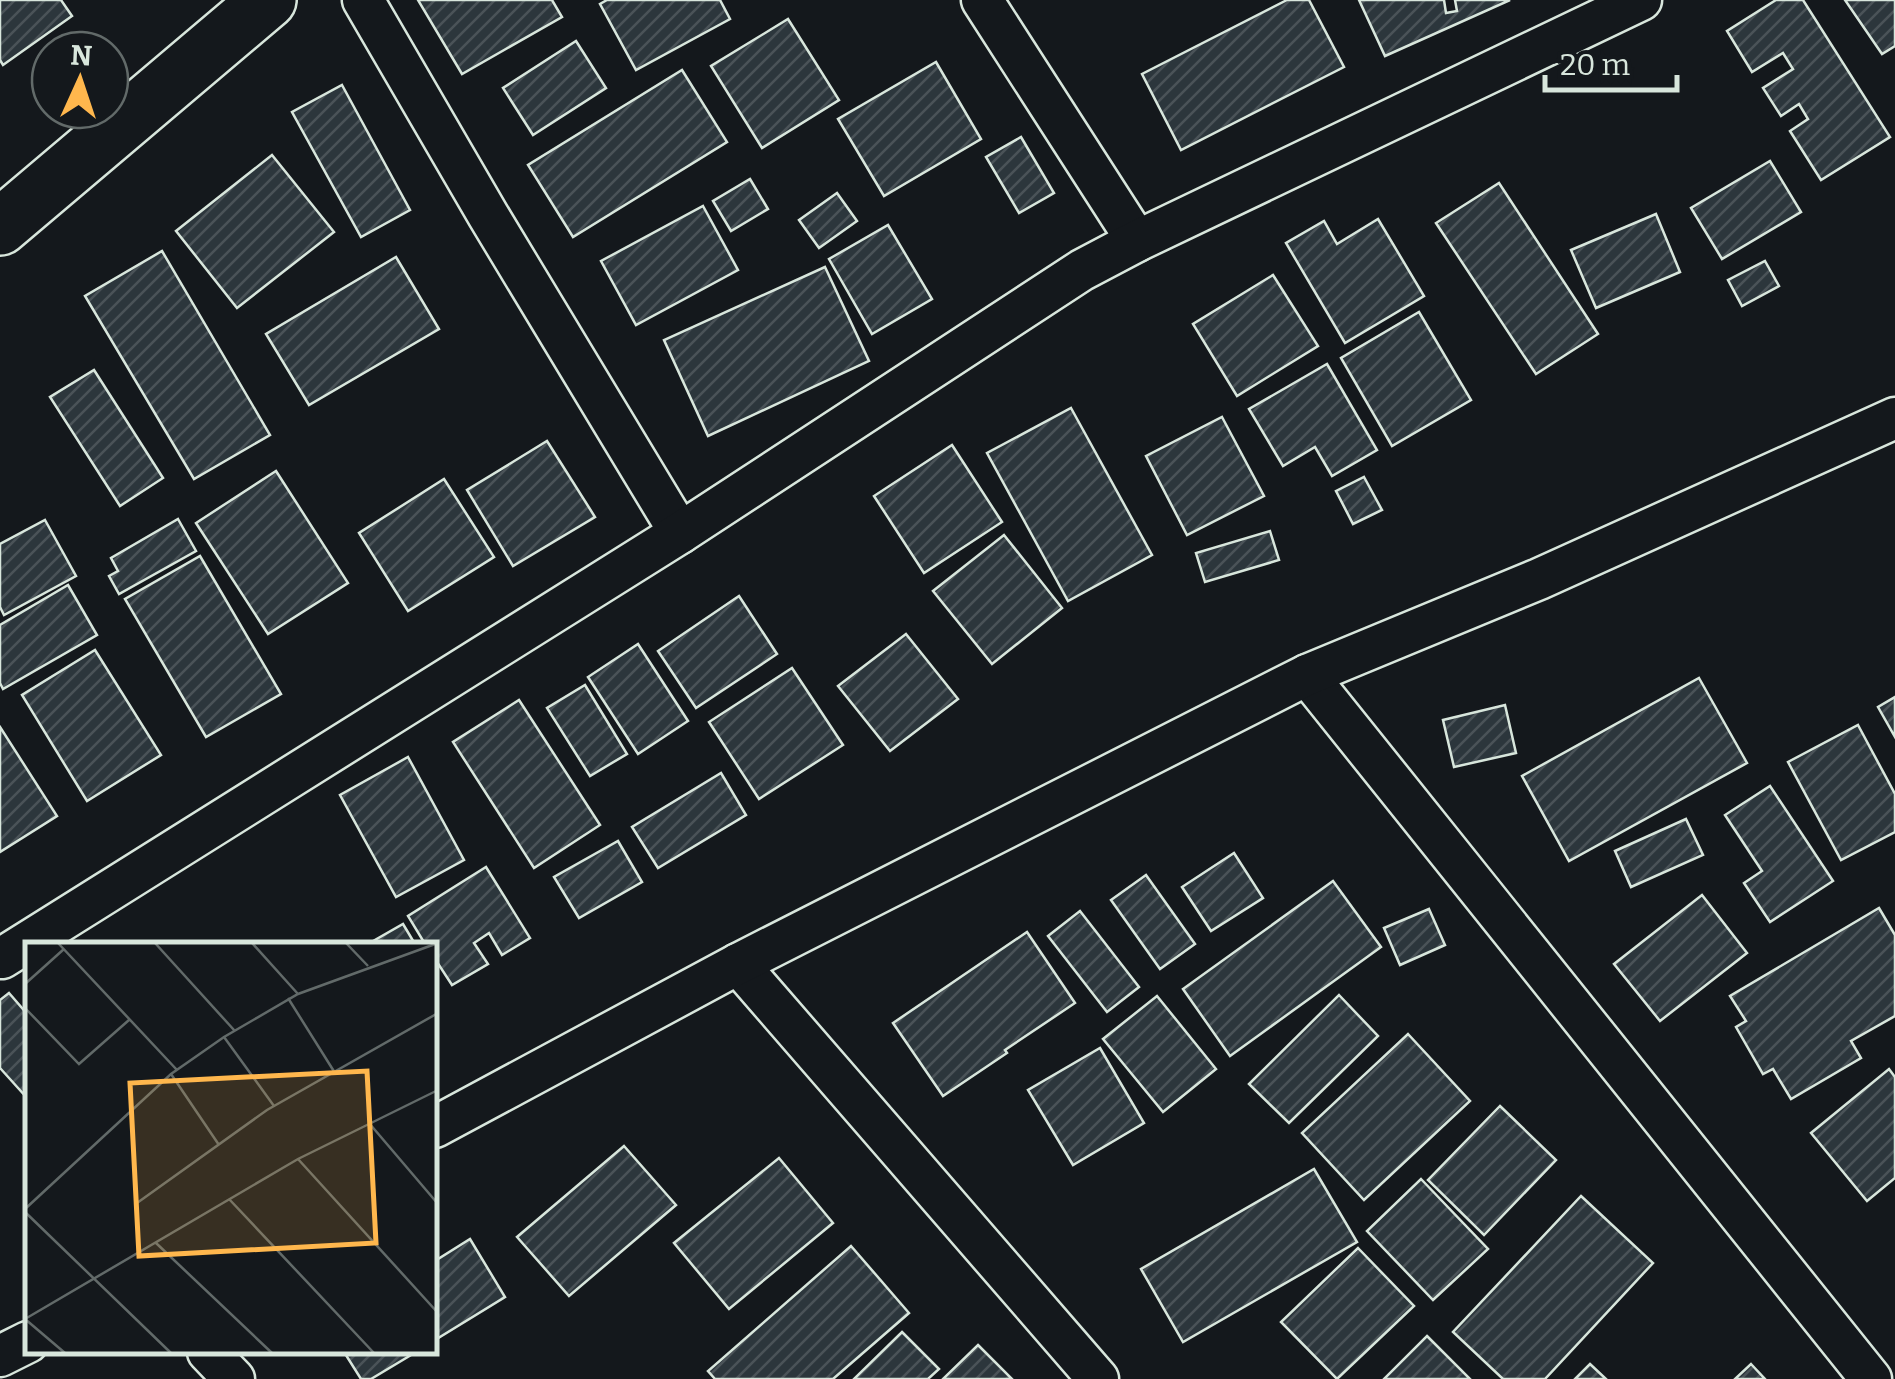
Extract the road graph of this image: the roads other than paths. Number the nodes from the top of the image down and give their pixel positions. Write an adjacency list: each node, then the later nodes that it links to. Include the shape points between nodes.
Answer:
1 (268, 0): 5 (street)
2 (363, 0): 8 (street)
3 (982, 0): 6 (street)
4 (1640, 0): 6 (street)
5 (0, 227)
6 (1137, 241): 8 (street, via 1082,270)
7 (1894, 419): 9 (street, via 1540,579)
8 (680, 533): 10 (street)
9 (1306, 675): 13 (street); 20 (street)
10 (28, 942)
11 (25, 944): 12 (street)
12 (2, 958)
13 (738, 964): 14 (street); 19 (street)
14 (438, 1125)
15 (25, 1344): 17 (street)
16 (210, 1354): 18 (street)
17 (0, 1356)
18 (234, 1379)
19 (1098, 1379)
20 (1870, 1379)

